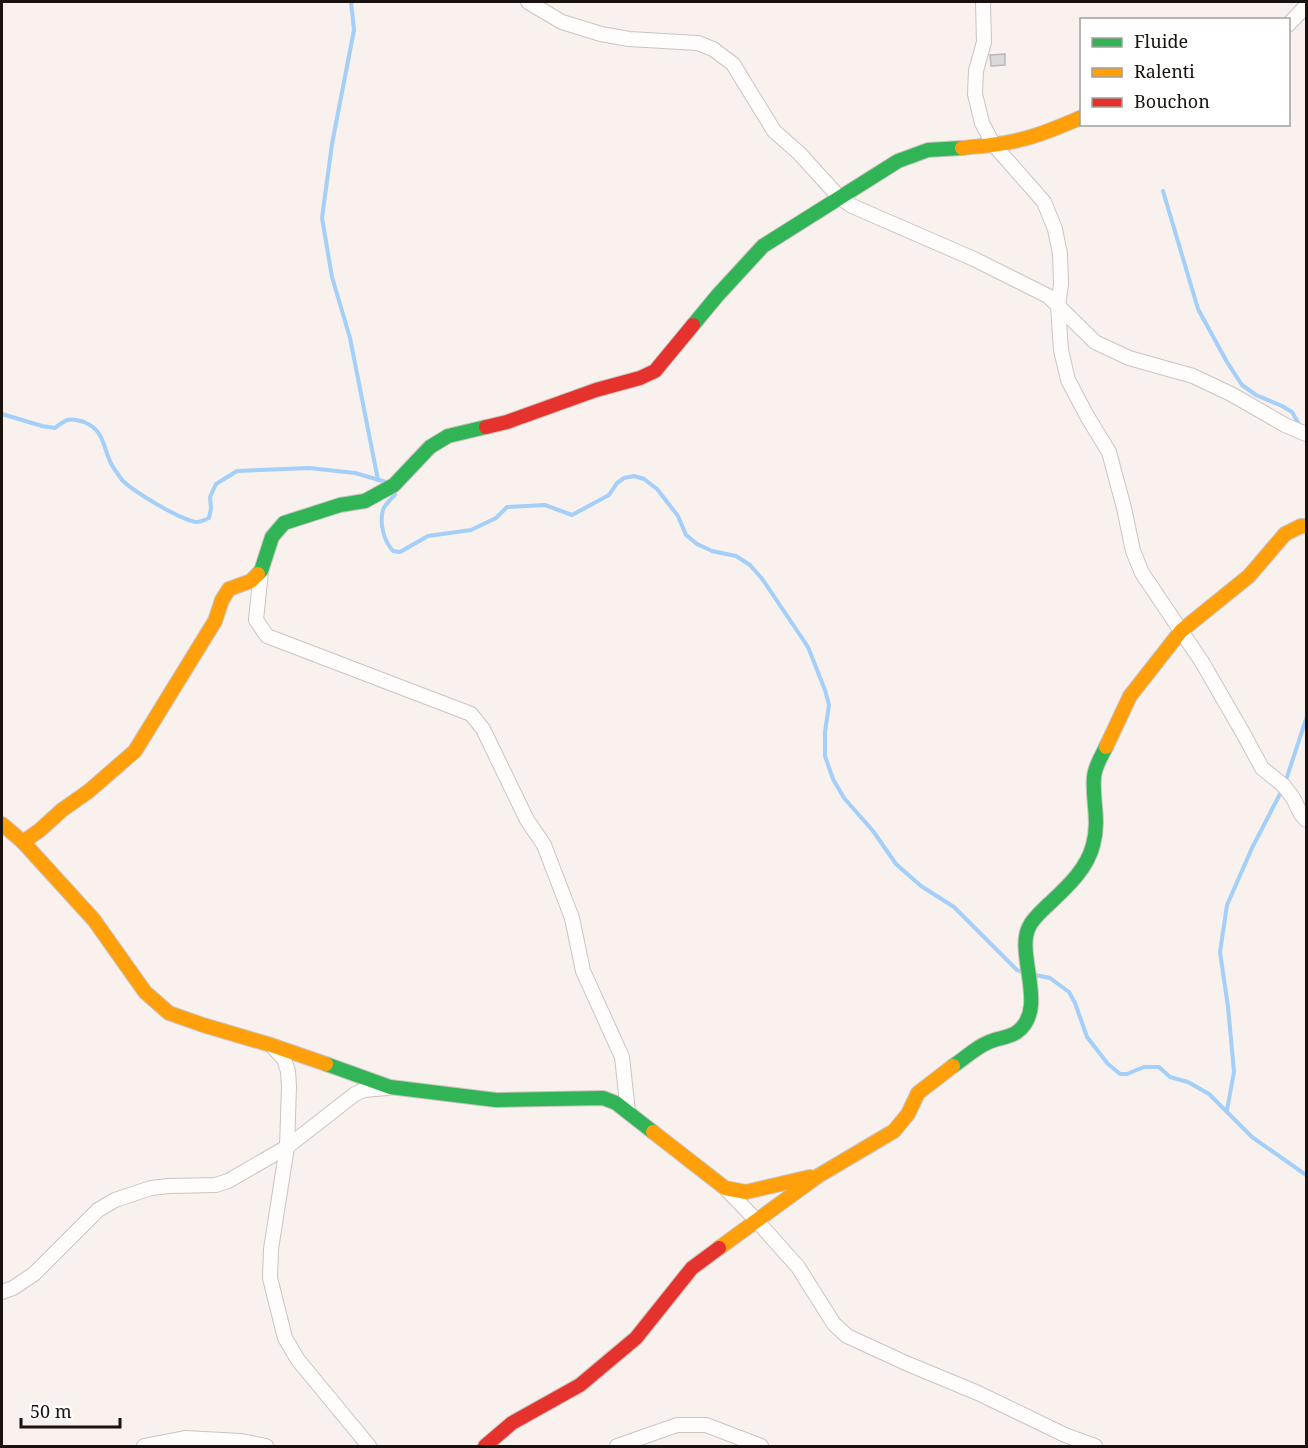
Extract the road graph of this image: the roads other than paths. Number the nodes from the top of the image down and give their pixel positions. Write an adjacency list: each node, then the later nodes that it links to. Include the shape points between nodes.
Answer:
1 (528, 2): 7 (street, via 562,22 601,34 698,43 713,49 733,64 774,131)
2 (983, 2): 6 (street, via 984,42 975,94 982,123)
3 (1306, 6): 4 (street)
4 (1290, 23)
5 (1080, 118): 6 (street, via 1019,140)
6 (993, 144): 7 (street, via 928,150 898,161); 8 (street, via 1044,202 1055,229 1060,254)
7 (839, 197): 8 (street, via 974,259 1048,296); 11 (street, via 763,246 655,370 507,422 448,436 430,447 394,485 365,501 284,523 272,537)
8 (1058, 306): 9 (street, via 1095,342 1130,358 1193,376); 12 (street, via 1061,351 1068,380 1109,452 1142,573)
9 (1306, 434)
10 (1306, 526): 12 (street, via 1285,534 1249,576)
11 (261, 571): 15 (street, via 251,581 229,589 215,621 135,750 89,792); 18 (street, via 256,620 267,636 471,714 483,729 527,820 544,845 572,918 584,971 622,1057)
12 (1180, 631): 13 (street, via 1262,768 1284,786); 20 (street, via 1130,696 1096,768 1097,825 1084,866 1029,927 1025,942 1031,982 1030,1013 1024,1025 1016,1033 986,1043 918,1093 894,1131)
13 (1306, 820)
14 (2, 824): 15 (street)
15 (23, 842): 16 (street, via 94,920 157,1004 169,1013)
16 (271, 1045): 17 (street); 19 (street, via 284,1059 288,1071)
17 (390, 1087): 18 (street, via 496,1100 603,1098); 19 (street, via 355,1094)
18 (628, 1112): 21 (street)
19 (287, 1147): 23 (street, via 216,1185 160,1187 115,1200 98,1210 34,1274); 24 (street, via 270,1278 285,1338)
20 (818, 1176): 21 (street, via 746,1192); 22 (street)
21 (724, 1188): 22 (street)
22 (757, 1221): 28 (street, via 692,1268 636,1338 580,1385 512,1423); 31 (street, via 798,1267 834,1324 848,1336)
23 (2, 1292)
24 (357, 1439): 27 (street)
25 (144, 1446): 26 (street, via 185,1438)
26 (266, 1446)
27 (369, 1446)
28 (485, 1446)
29 (617, 1446): 30 (street, via 677,1425 706,1425)
30 (761, 1446)
31 (1095, 1446)

